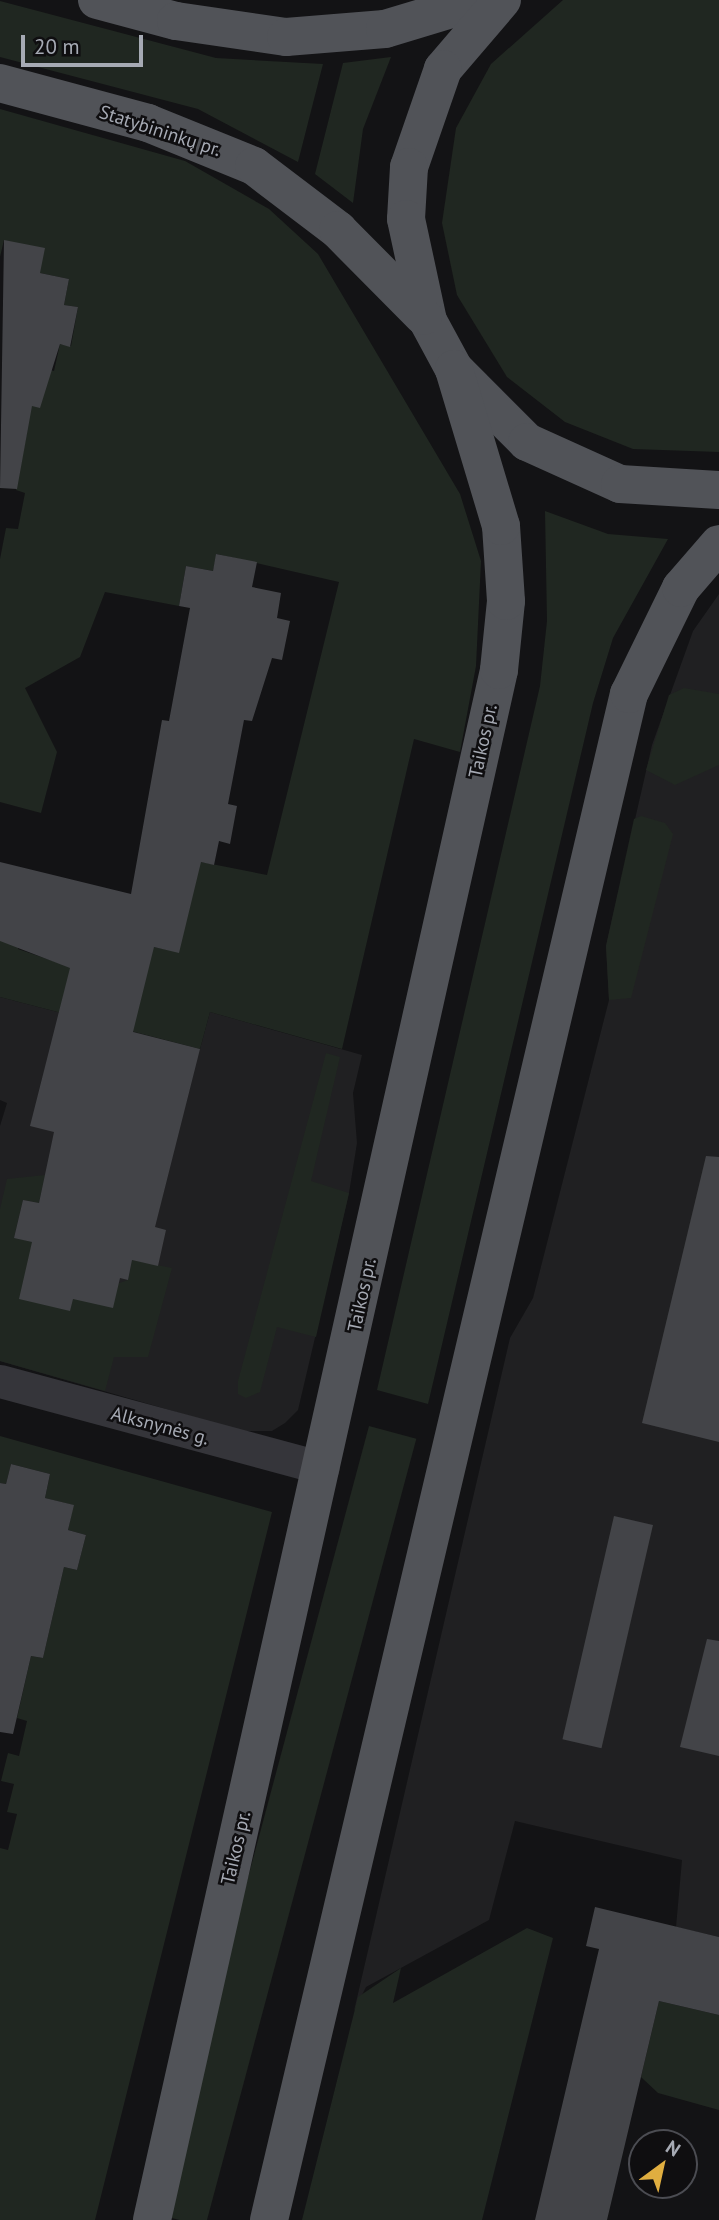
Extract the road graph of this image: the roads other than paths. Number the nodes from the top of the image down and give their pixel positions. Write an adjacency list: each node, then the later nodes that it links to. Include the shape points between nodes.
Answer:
1 (97, 0): 2 (main road, via 176,21 286,37 385,29)
2 (481, 0)
3 (502, 0): 5 (main road, via 443,69 409,167 406,219)
4 (0, 83): 5 (main road, Statybininkų pr., via 171,131 254,166 338,230)
5 (428, 321): 6 (main road)
6 (454, 369): 7 (main road, via 527,442 572,467 620,484); 10 (main road, Taikos pr., via 501,526 506,601 499,670)
7 (719, 490)
8 (719, 544): 12 (main road, via 681,588 629,694)
9 (0, 1381): 10 (street, Alksnynės g.)
10 (322, 1468): 11 (main road, Taikos pr.)
11 (152, 2220)
12 (269, 2220)

